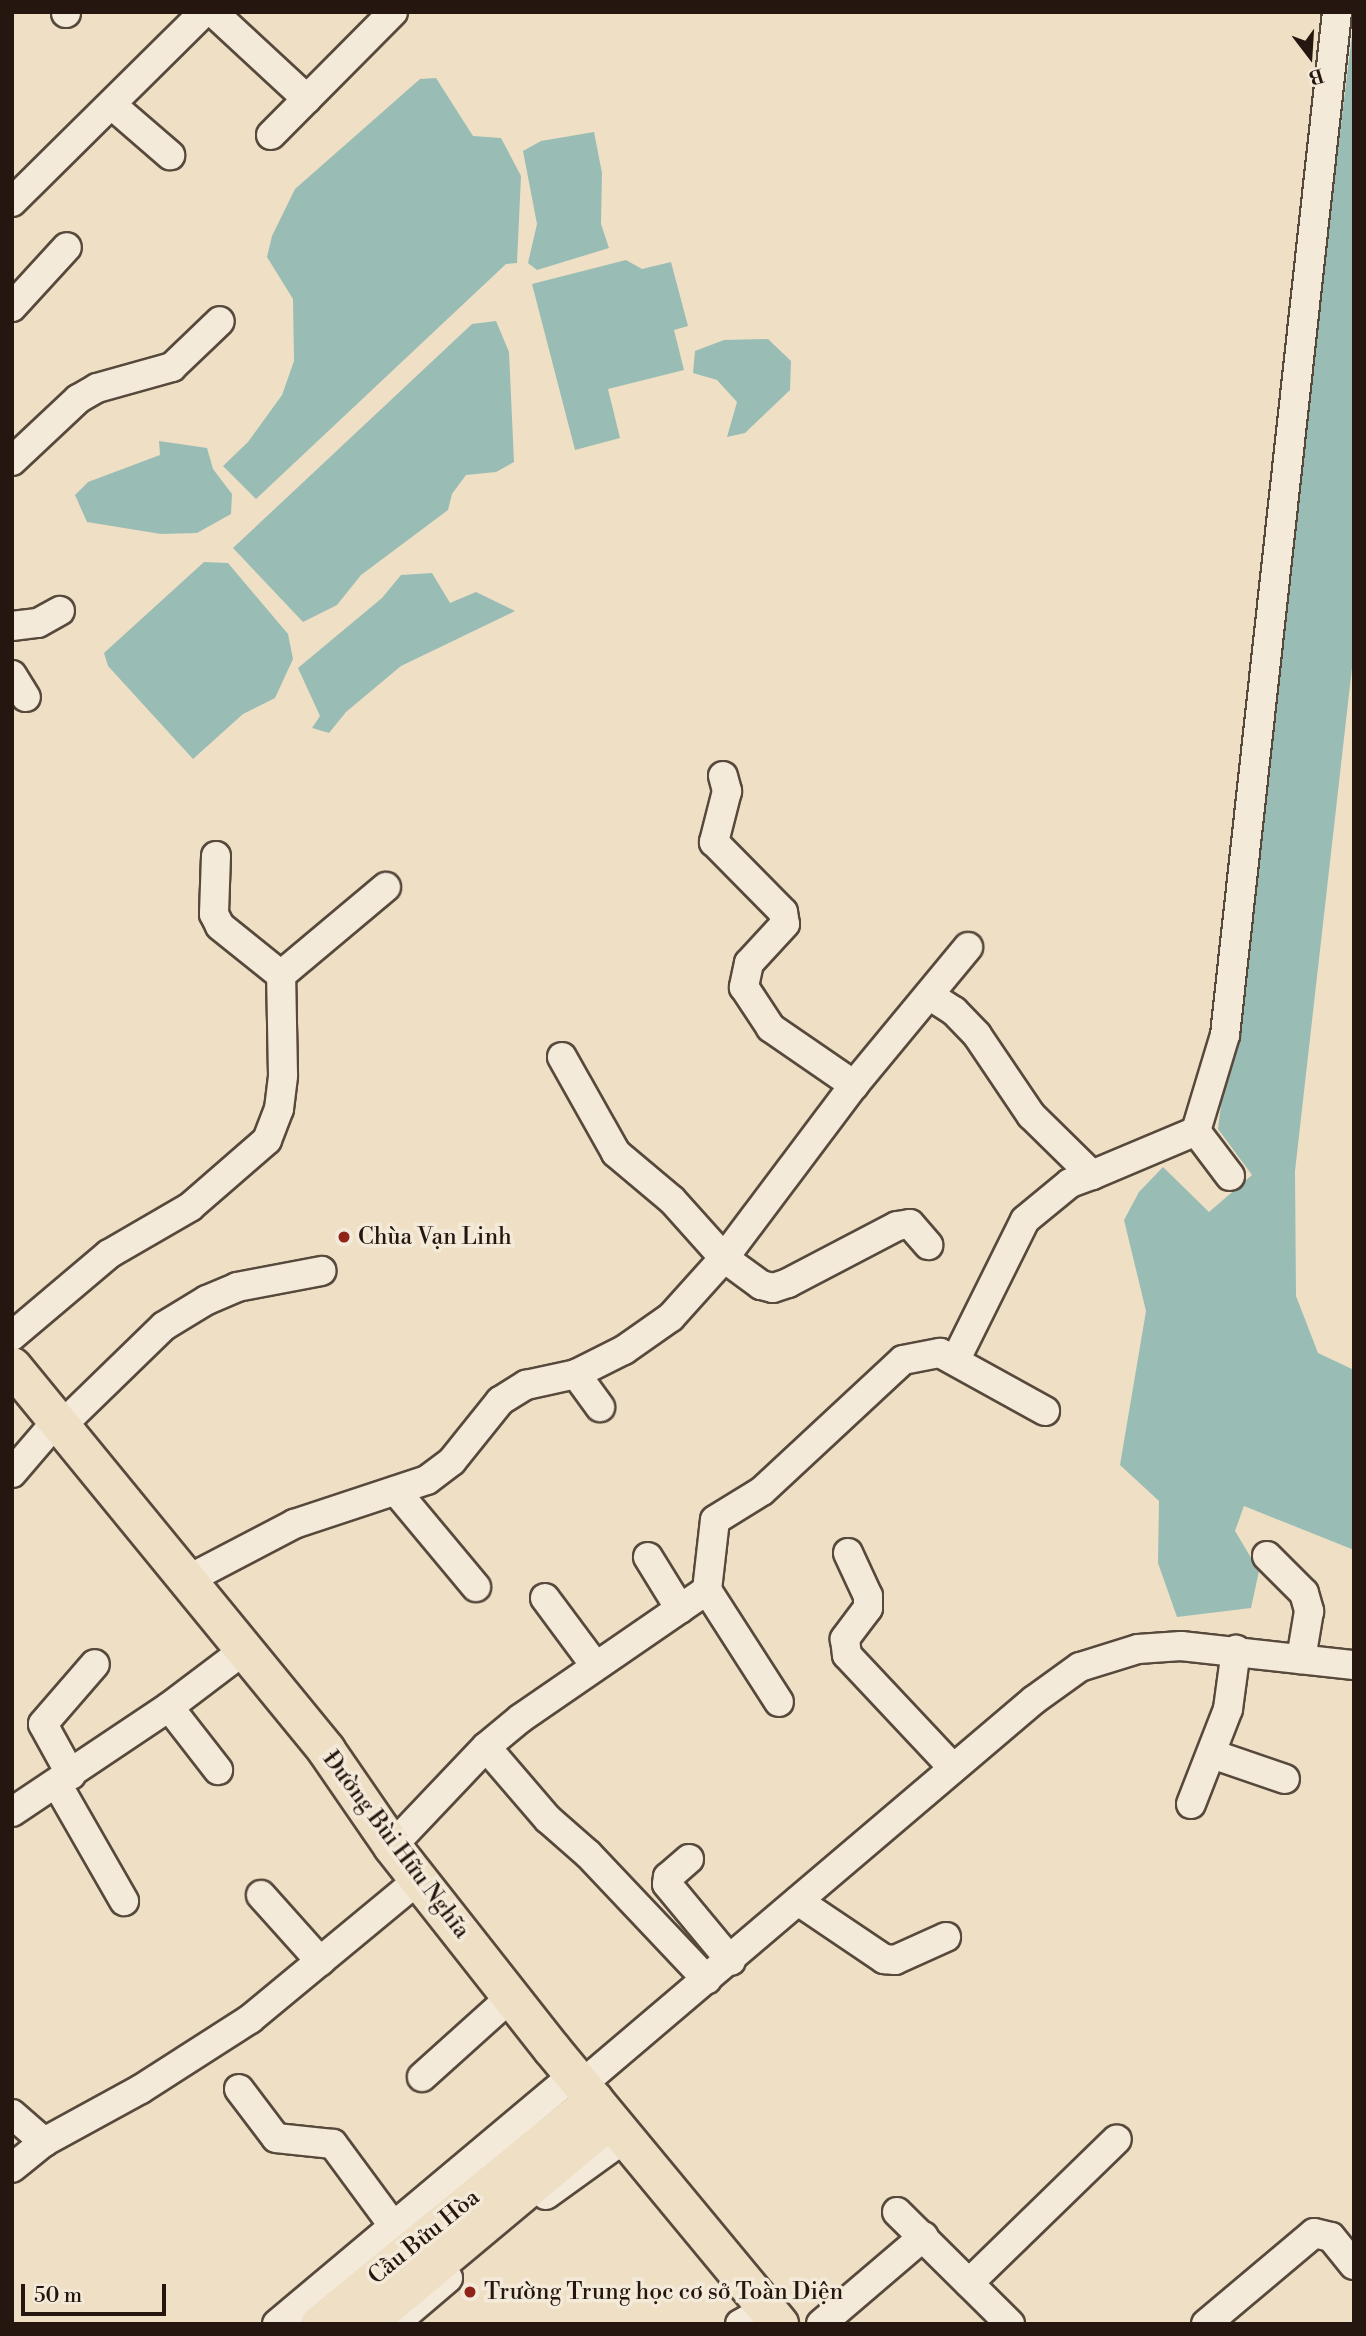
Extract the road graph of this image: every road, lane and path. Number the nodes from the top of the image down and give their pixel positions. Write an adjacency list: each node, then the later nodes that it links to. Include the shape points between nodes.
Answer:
1 (204, 12): 6 (street)
2 (213, 12): 5 (street)
3 (393, 12): 5 (street)
4 (1337, 12): 24 (street, via 1225,1035)
5 (307, 99): 7 (street)
6 (112, 105): 8 (street); 9 (street)
7 (271, 135)
8 (170, 155)
9 (12, 202)
10 (67, 247): 11 (street)
11 (12, 307)
12 (220, 321): 13 (street, via 172,367 97,388 78,399)
13 (12, 461)
14 (60, 611): 15 (street, via 38,623)
15 (12, 626)
16 (723, 776): 23 (street, via 727,791 714,842 783,912 785,924 749,963 744,987 752,1006 771,1028)
17 (216, 856): 20 (street, via 214,914 220,926)
18 (386, 887): 20 (street)
19 (968, 947): 21 (street)
20 (281, 975): 30 (street, via 283,1075 279,1109 267,1140 190,1207 109,1254)
21 (929, 995): 23 (street); 25 (street, via 954,1011 976,1034 1031,1115)
22 (562, 1057): 28 (street, via 616,1153 672,1200)
23 (854, 1085): 28 (street)
24 (1196, 1131): 25 (street); 26 (street)
25 (1092, 1175): 31 (street, via 1070,1183 1025,1220)
26 (1230, 1176)
27 (928, 1245): 28 (street, via 911,1224 897,1226 773,1288 761,1285)
28 (724, 1258): 33 (street, via 671,1317 624,1350)
29 (321, 1271): 36 (street, via 237,1287 207,1300 164,1326)
30 (12, 1336)
31 (956, 1359): 35 (street); 44 (street, via 940,1353 903,1360 762,1491 715,1520)
32 (12, 1366): 36 (main road, Đường Bùi Hữu Nghĩa)
33 (576, 1374): 34 (street); 38 (street, via 526,1385 500,1401 452,1461 427,1480)
34 (600, 1408)
35 (1045, 1411)
36 (57, 1425): 37 (street); 42 (main road, Đường Bùi Hữu Nghĩa)
37 (12, 1473)
38 (396, 1491): 42 (street, via 294,1524); 43 (street)
39 (848, 1553): 57 (street, via 868,1596 868,1608 845,1639 847,1655)
40 (1267, 1556): 49 (street, via 1304,1593 1309,1611)
41 (648, 1557): 46 (street)
42 (189, 1579): 48 (main road, Đường Bùi Hữu Nghĩa)
43 (476, 1587)
44 (707, 1590): 46 (street); 53 (street)
45 (545, 1598): 51 (street)
46 (680, 1609): 51 (street)
47 (1236, 1650): 49 (street); 56 (street, via 1228,1709); 57 (street, via 1139,1649 1080,1667)
48 (243, 1651): 54 (street); 63 (main road, Đường Bùi Hữu Nghĩa, via 326,1750)
49 (1301, 1659): 52 (street)
50 (94, 1664): 59 (street, via 43,1724)
51 (594, 1664): 55 (street)
52 (1354, 1665)
53 (779, 1702)
54 (169, 1707): 58 (street); 59 (street)
55 (486, 1747): 63 (street); 72 (street, via 548,1819 622,1888)
56 (1212, 1754): 60 (street); 61 (street)
57 (953, 1768): 68 (street)
58 (218, 1770)
59 (64, 1779): 62 (street); 67 (street)
60 (1285, 1779)
61 (1191, 1804)
62 (12, 1812)
63 (392, 1846): 65 (main road, Đường Bùi Hữu Nghĩa)
64 (689, 1859): 71 (street, via 668,1877 667,1884)
65 (419, 1880): 70 (street); 73 (main road, Đường Bùi Hữu Nghĩa)
66 (261, 1895): 70 (street)
67 (124, 1901)
68 (798, 1901): 69 (street, via 884,1959 895,1960); 71 (street)
69 (946, 1937)
70 (320, 1961): 79 (street, via 250,2019 141,2089)
71 (731, 1961): 72 (street)
72 (708, 1980): 76 (street)
73 (511, 1997): 74 (street); 76 (main road, Đường Bùi Hữu Nghĩa)
74 (422, 2077)
75 (239, 2089): 82 (street, via 276,2138 333,2144)
76 (597, 2104): 82 (street); 86 (main road, Đường Bùi Hữu Nghĩa); 88 (main road, Cầu Bửu Hòa, via 529,2151); 89 (main road, Cầu Bửu Hòa, via 570,2151); 90 (street, via 562,2181)
77 (12, 2114): 79 (street)
78 (1116, 2139): 85 (street)
79 (44, 2142): 80 (street)
80 (12, 2168)
81 (897, 2212): 83 (street)
82 (395, 2228): 87 (street)
83 (924, 2236): 85 (street); 91 (street)
84 (1354, 2265): 93 (street, via 1331,2237 1314,2233)
85 (970, 2283): 92 (street)
86 (762, 2319)
87 (277, 2324)
88 (319, 2324)
89 (365, 2324)
90 (394, 2324)
91 (821, 2324)
92 (1010, 2324)
93 (1206, 2324)

